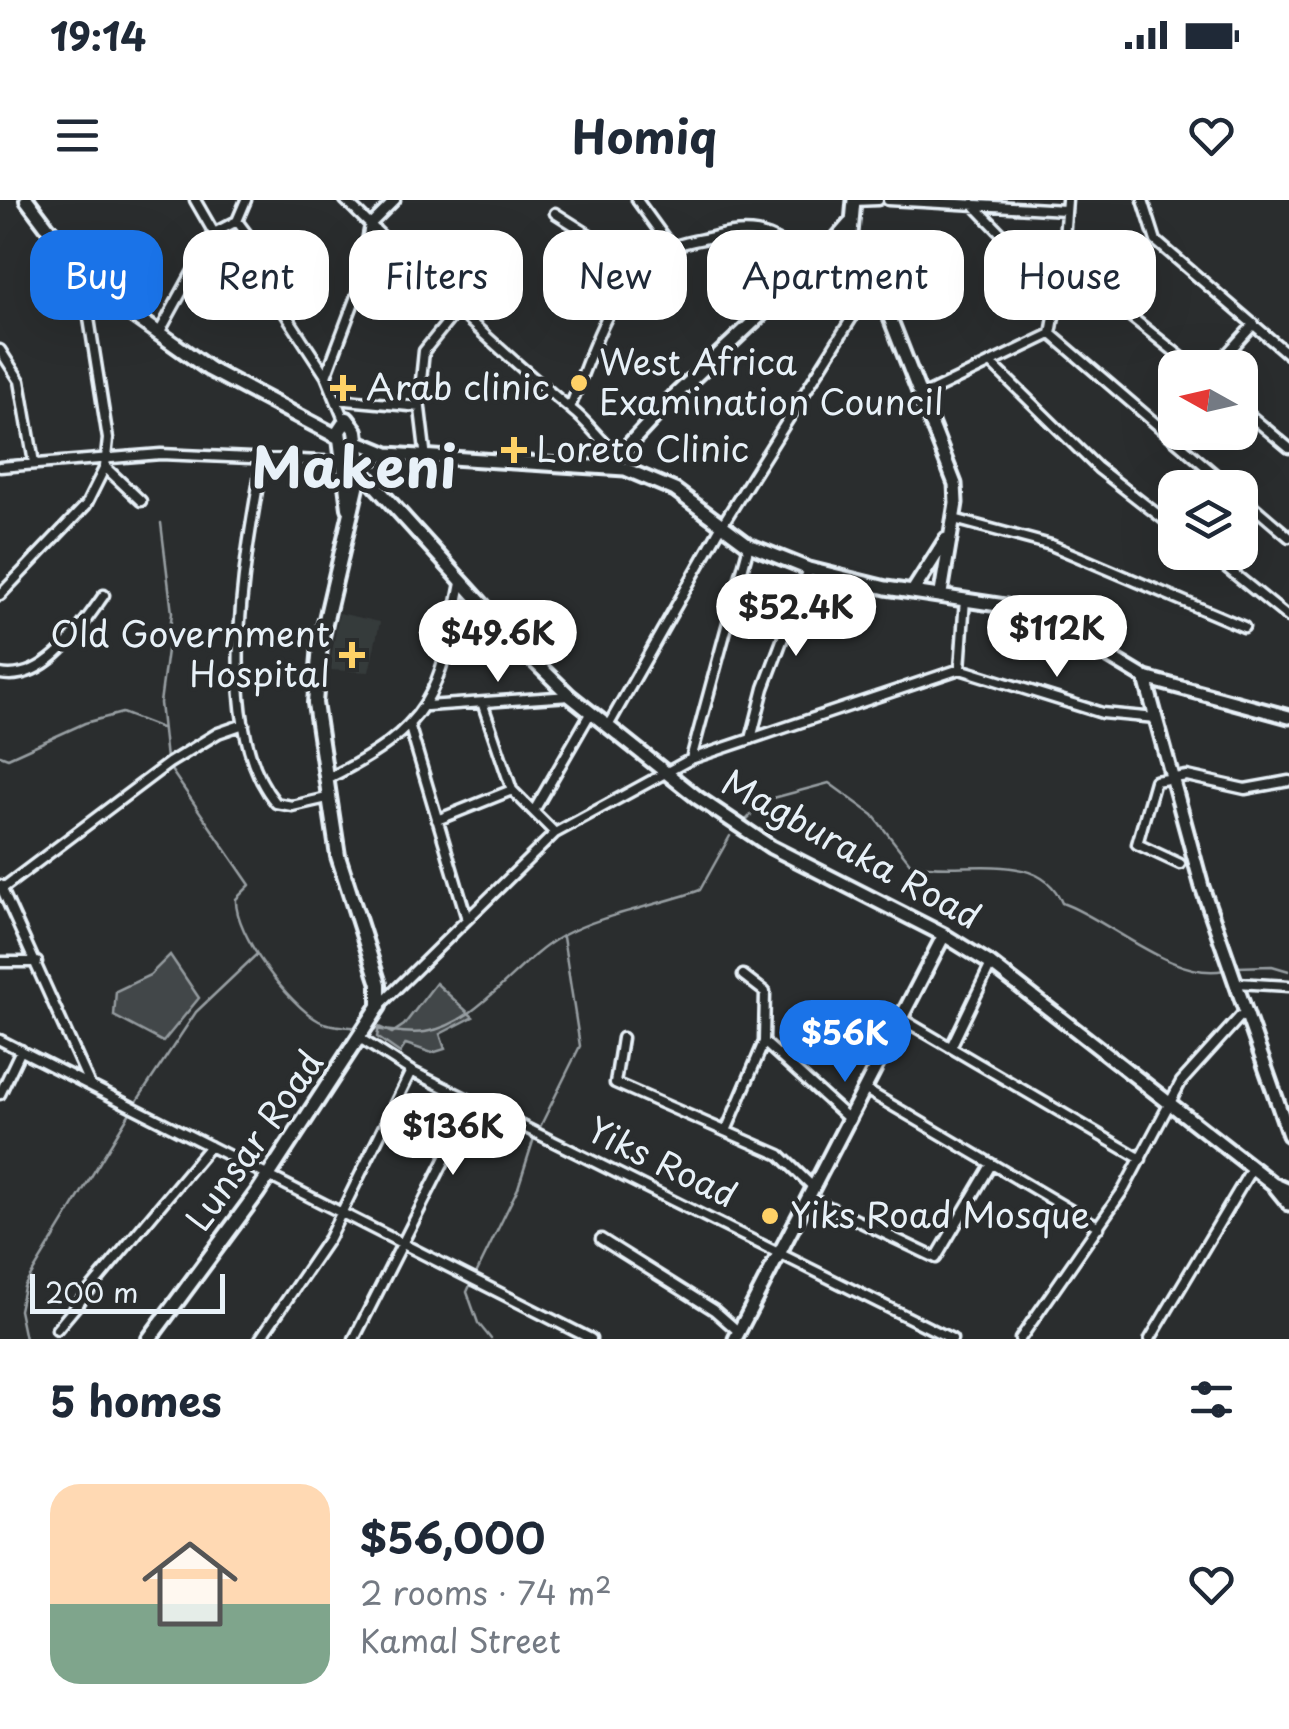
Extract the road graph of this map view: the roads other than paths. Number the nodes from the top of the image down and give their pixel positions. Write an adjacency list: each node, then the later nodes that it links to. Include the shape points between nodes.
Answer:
1 (28, 200): 17 (main road)
2 (195, 200): 18 (street)
3 (246, 200): 14 (street)
4 (345, 200): 15 (street)
5 (395, 200): 15 (street)
6 (637, 200): 22 (street)
7 (878, 200): 10 (street)
8 (888, 200): 11 (street)
9 (1143, 200): 39 (street, via 1156,242)
10 (853, 202): 16 (street); 25 (street)
11 (974, 204): 12 (street); 26 (street)
12 (1066, 205): 27 (street)
13 (555, 213): 21 (street)
14 (237, 221): 19 (street); 47 (street, via 265,258 278,301)
15 (370, 224): 20 (street); 47 (street, via 358,291)
16 (849, 224): 23 (street); 24 (street)
17 (50, 230)
18 (212, 230)
19 (220, 230)
20 (376, 230)
21 (582, 230)
22 (659, 230)
23 (845, 230)
24 (852, 230)
25 (857, 230)
26 (995, 230)
27 (1064, 230)
28 (183, 289): 40 (street)
29 (89, 320): 60 (street)
30 (139, 320): 40 (main road)
31 (449, 320): 51 (street, via 426,348)
32 (470, 320): 52 (street)
33 (606, 320): 52 (street)
34 (756, 320): 63 (street, via 674,397)
35 (853, 320): 73 (street)
36 (891, 320): 48 (street)
37 (1054, 320): 41 (street)
38 (1135, 320): 43 (street)
39 (1254, 324): 44 (street); 45 (street)
40 (158, 334): 55 (main road, via 258,398 315,425)
41 (1051, 334): 46 (street); 54 (street)
42 (0, 350): 64 (street, via 20,380)
43 (1173, 350)
44 (1230, 350)
45 (1289, 355)
46 (994, 365): 48 (street); 71 (street, via 1098,468)
47 (326, 376): 49 (street)
48 (922, 396): 72 (street, via 954,484)
49 (336, 398): 50 (street); 55 (street)
50 (358, 400): 51 (street); 55 (street)
51 (420, 407): 62 (street)
52 (570, 408): 63 (street)
53 (1258, 422): 57 (street)
54 (1158, 424)
55 (344, 426): 56 (main road); 67 (main road)
56 (359, 442): 59 (street); 67 (main road)
57 (1289, 448)
58 (1188, 450): 68 (street)
59 (388, 454): 62 (street); 67 (street)
60 (107, 455): 61 (street); 64 (street); 66 (street)
61 (262, 457): 67 (street); 96 (street, via 240,602)
62 (426, 458): 63 (street, via 608,467)
63 (624, 462): 73 (street)
64 (34, 463): 65 (street)
65 (0, 466)
66 (105, 467): 69 (street); 80 (street, via 86,505)
67 (350, 469): 79 (street, Magburaka Road); 103 (main road, via 349,508 314,688)
68 (1210, 470)
69 (141, 501)
70 (1258, 511): 75 (street)
71 (1158, 515)
72 (954, 519): 74 (street); 86 (street, via 1051,545)
73 (722, 526): 76 (street); 98 (street)
74 (949, 535): 81 (street); 82 (street)
75 (1289, 537)
76 (750, 545): 77 (street); 100 (street)
77 (809, 569): 81 (street); 99 (street)
78 (1229, 570): 85 (street)
79 (462, 584): 90 (street, Magburaka Road); 92 (street, via 445,666)
80 (2, 591)
81 (913, 591): 82 (street)
82 (941, 593): 84 (street)
83 (104, 596): 88 (street, via 41,665)
84 (966, 597): 87 (street); 89 (street, via 1040,615)
85 (1289, 618)
86 (1244, 627)
87 (960, 670): 95 (street, via 1102,712); 99 (street)
88 (0, 674)
89 (1145, 678): 94 (street); 95 (street)
90 (570, 696): 91 (street); 93 (street, Magburaka Road)
91 (483, 705): 92 (street); 105 (street)
92 (427, 706): 97 (street)
93 (591, 712): 98 (street, Magburaka Road); 107 (street)
94 (1289, 717)
95 (1156, 718): 102 (street)
96 (244, 724): 106 (street, via 276,804); 111 (street, via 168,764)
97 (409, 724): 103 (street); 108 (street)
98 (608, 726): 101 (street, Magburaka Road)
99 (751, 739): 100 (street)
100 (691, 759): 101 (street)
101 (667, 772): 109 (street); 113 (street, Magburaka Road, via 740,828)
102 (1170, 775): 104 (street, via 1245,789); 110 (street, via 1152,784 1137,844); 118 (street)
103 (324, 781): 106 (main road)
104 (1289, 782)
105 (512, 790): 107 (street); 108 (street)
106 (326, 798): 120 (main road)
107 (535, 809): 109 (street)
108 (437, 820): 112 (street)
109 (555, 833): 112 (street)
110 (1180, 864)
111 (1, 886): 115 (street)
112 (466, 919): 120 (street)
113 (944, 935): 116 (street, Magburaka Road); 122 (street)
114 (0, 962): 115 (street)
115 (37, 962): 130 (street)
116 (992, 964): 127 (street); 133 (street, Magburaka Road)
117 (743, 975): 126 (street, via 765,992)
118 (1236, 981): 119 (street); 121 (street)
119 (1289, 986)
120 (379, 1006): 123 (main road, Lunsar Road)
121 (1247, 1009): 133 (street); 137 (street)
122 (902, 1018): 127 (street); 131 (street)
123 (366, 1032): 129 (street, Yiks Road); 142 (main road, Lunsar Road)
124 (622, 1038): 136 (street, via 614,1083)
125 (0, 1040): 128 (street)
126 (764, 1042): 135 (street); 136 (street)
127 (951, 1047): 139 (street)
128 (21, 1050): 130 (street); 132 (street)
129 (411, 1070): 134 (street, Yiks Road); 147 (street)
130 (90, 1085): 138 (street)
131 (866, 1090): 135 (street); 140 (street)
132 (0, 1094)
133 (1169, 1100): 139 (street); 141 (street, Magburaka Road)
134 (474, 1102): 150 (street); 151 (street, Yiks Road)
135 (850, 1120): 145 (street)
136 (726, 1131): 145 (street, via 780,1155)
137 (1289, 1135)
138 (210, 1146): 142 (street); 152 (street)
139 (1141, 1159): 148 (street)
140 (992, 1164): 145 (street, via 936,1258); 148 (street)
141 (1252, 1168): 143 (street, Magburaka Road); 160 (street)
142 (269, 1175): 147 (street); 154 (main road, Lunsar Road)
143 (1273, 1184): 144 (street, Magburaka Road); 146 (street, Magburaka Road)
144 (1289, 1191)
145 (811, 1192): 151 (street)
146 (1289, 1204)
147 (343, 1210): 150 (street); 155 (street)
148 (1099, 1227): 159 (street)
149 (601, 1239): 153 (street)
150 (402, 1241): 156 (street); 157 (street)
151 (780, 1252): 153 (street); 158 (street, Yiks Road)
152 (57, 1329)
153 (737, 1335)
154 (150, 1339)
155 (260, 1339)
156 (354, 1339)
157 (591, 1339)
158 (952, 1339)
159 (1020, 1339)
160 (1150, 1339)

